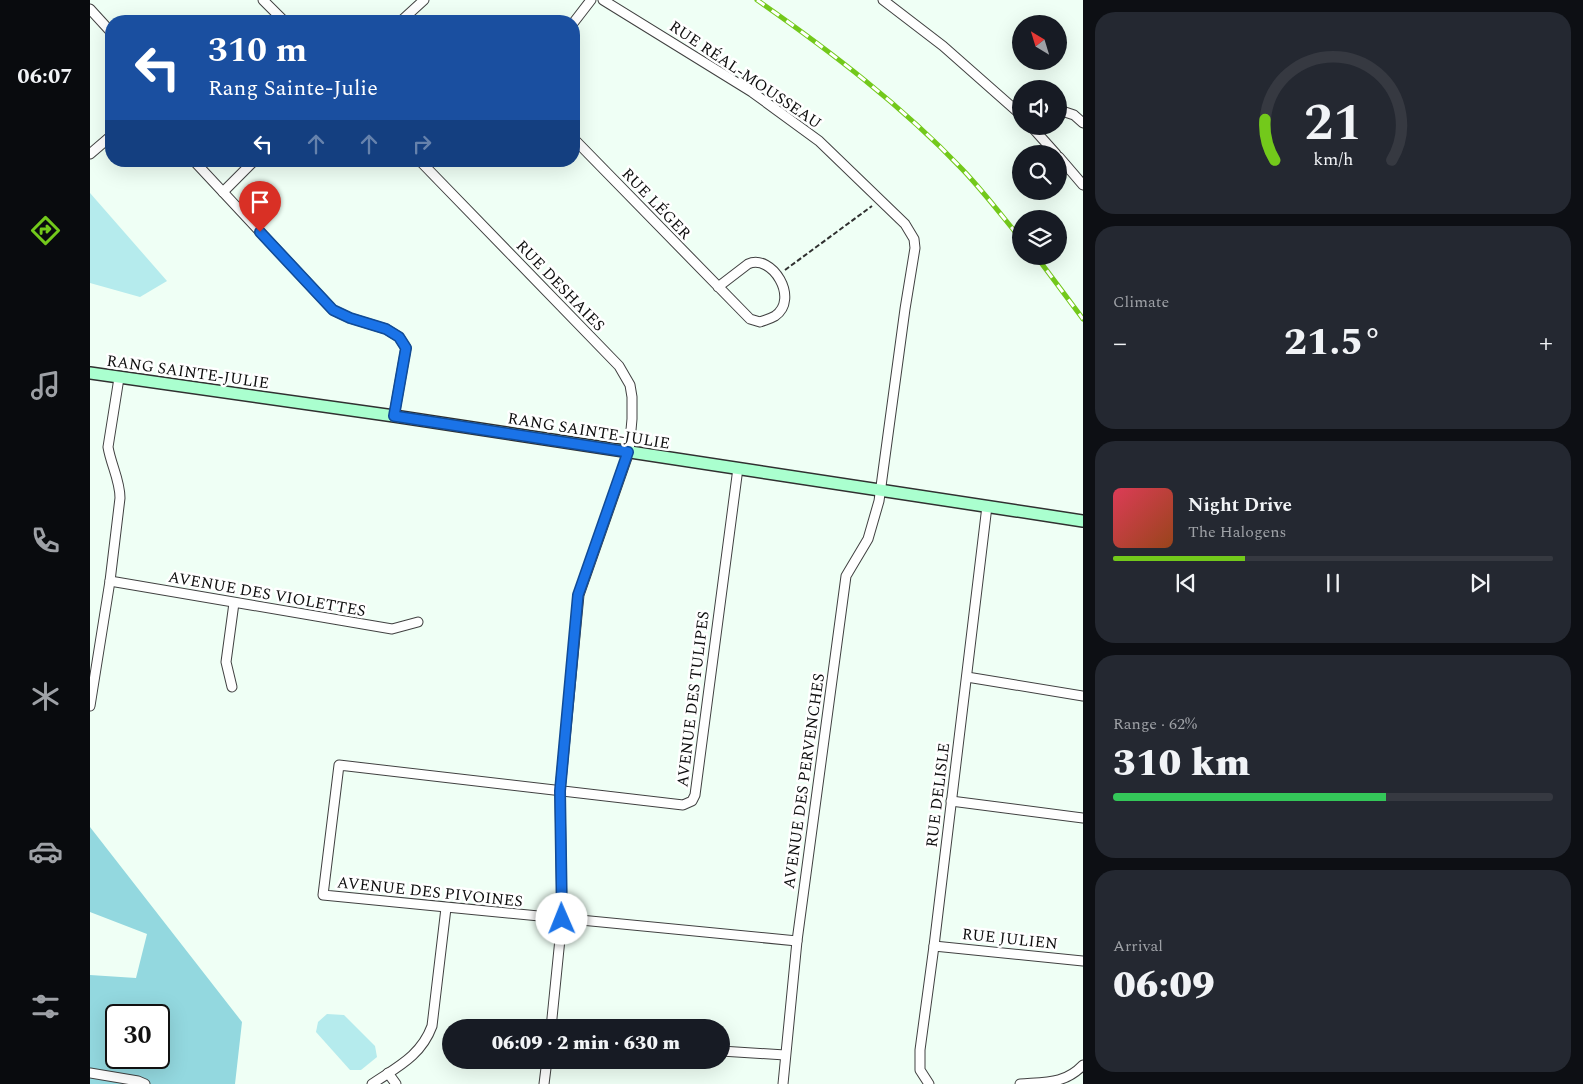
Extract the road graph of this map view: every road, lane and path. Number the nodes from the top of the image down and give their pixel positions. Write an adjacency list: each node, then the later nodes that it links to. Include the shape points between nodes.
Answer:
1 (263, 0): 7 (street)
2 (424, 0): 8 (street)
3 (591, 0): 9 (street)
4 (603, 0): 25 (street, RUE RÉAL-MOUSSEAU, via 752,92 819,141)
5 (883, 0): 11 (street, via 943,46)
6 (90, 9): 10 (street)
7 (278, 15)
8 (408, 15)
9 (579, 15)
10 (105, 25)
11 (1012, 108)
12 (1067, 113): 13 (street)
13 (1083, 123)
14 (1040, 135): 17 (street)
15 (105, 141): 18 (street)
16 (580, 145): 27 (street, RUE LÉGER)
17 (1048, 145)
18 (90, 154)
19 (1067, 165): 23 (street)
20 (200, 167): 24 (street)
21 (248, 167): 24 (street)
22 (426, 167): 31 (street, RUE DESHAIES, via 618,366 630,385 632,397)
23 (1082, 180)
24 (223, 192): 30 (street, via 333,310 399,337 406,348)
25 (881, 200): 26 (path); 33 (street, RUE RÉAL-MOUSSEAU, via 911,231 915,248)
26 (777, 276): 27 (street, via 761,262 753,261); 27 (street, RUE LÉGER, via 785,290 782,308 776,315 760,322 750,319)
27 (718, 287)
28 (90, 373): 29 (street, RANG SAINTE-JULIE)
29 (118, 378): 30 (street, RANG SAINTE-JULIE); 36 (street, via 108,447 120,484)
30 (394, 416): 31 (street, RANG SAINTE-JULIE)
31 (628, 452): 32 (street, RANG SAINTE-JULIE); 43 (street, RUE DESHAIES, via 578,595)
32 (738, 468): 33 (street, RANG SAINTE-JULIE); 43 (street, AVENUE DES TULIPES, via 693,800 683,804)
33 (881, 490): 34 (street, RANG SAINTE-JULIE); 48 (street, AVENUE DES PERVENCHES, via 868,539 846,576)
34 (987, 506): 35 (street, RANG SAINTE-JULIE); 39 (street, RUE DELISLE)
35 (1083, 521)
36 (110, 581): 37 (street, AVENUE DES VIOLETTES); 42 (street)
37 (234, 603): 38 (street, AVENUE DES VIOLETTES, via 392,629); 40 (street, via 226,662)
38 (418, 622)
39 (967, 677): 41 (street); 44 (street, RUE DELISLE)
40 (232, 687)
41 (1083, 696)
42 (90, 706)
43 (560, 791): 46 (street, AVENUE DES PIVOINES, via 339,765 323,895); 47 (street, RUE DESHAIES)
44 (951, 801): 45 (street); 49 (street, RUE DELISLE)
45 (1083, 818)
46 (446, 908): 47 (street, AVENUE DES PIVOINES); 57 (street, via 432,1026 419,1050)
47 (562, 919): 48 (street, AVENUE DES PIVOINES); 51 (street, RUE DESHAIES)
48 (797, 941): 53 (street, AVENUE DES PERVENCHES)
49 (934, 946): 50 (street, RUE JULIEN); 63 (street, RUE DELISLE, via 920,1050 920,1070)
50 (1083, 961)
51 (552, 1019)
52 (730, 1051): 53 (street)
53 (785, 1055): 62 (street, AVENUE DES PERVENCHES)
54 (1083, 1065): 65 (street, via 1078,1073)
55 (546, 1069): 61 (street)
56 (90, 1073): 58 (street)
57 (388, 1073): 59 (street); 60 (street)
58 (145, 1084)
59 (372, 1084)
60 (396, 1084)
61 (544, 1084)
62 (783, 1084)
63 (929, 1084)
64 (1020, 1084): 65 (street)
65 (1051, 1084)

